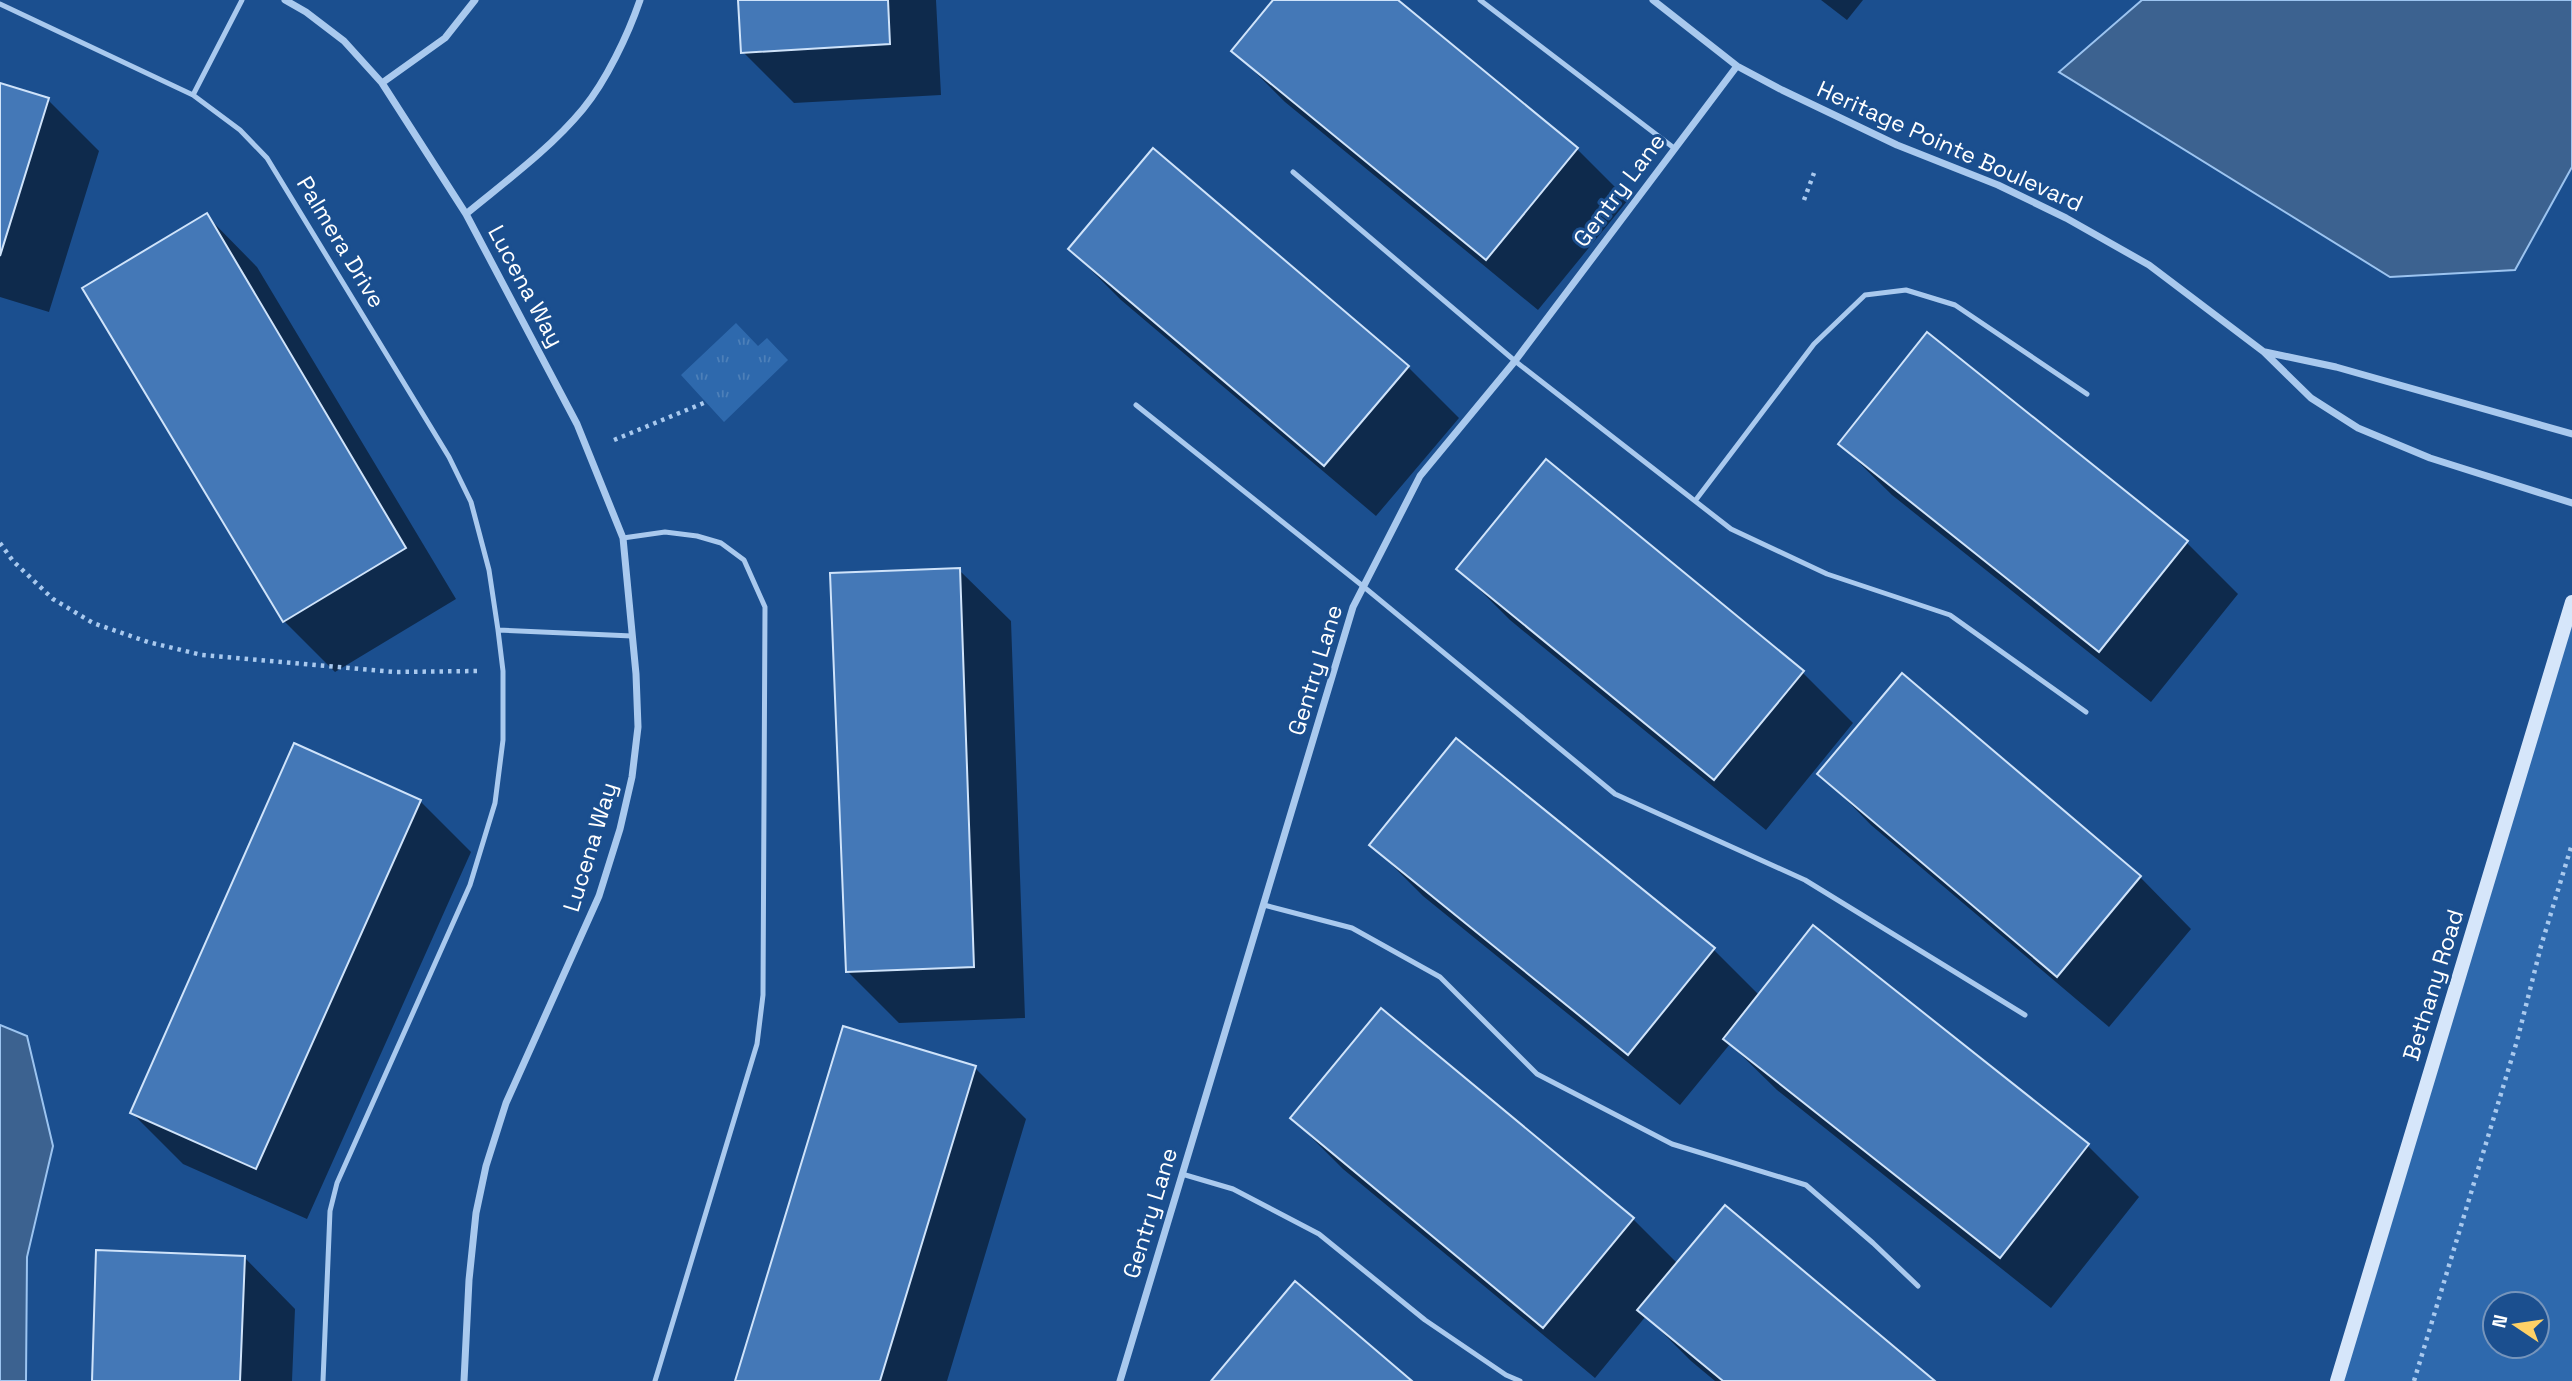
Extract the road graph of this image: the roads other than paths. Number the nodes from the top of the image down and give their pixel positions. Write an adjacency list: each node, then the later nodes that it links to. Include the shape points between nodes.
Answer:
1 (242, 0): 10 (lane)
2 (285, 0): 9 (street, via 344,41)
3 (475, 0): 9 (street, via 445,38)
4 (640, 0): 13 (street, via 627,37 584,108 554,140)
5 (1479, 0): 11 (lane)
6 (1653, 0): 8 (street, Heritage Pointe Boulevard)
7 (0, 4): 10 (lane, Palmera Drive)
8 (1737, 66): 11 (street, Gentry Lane); 14 (street, Heritage Pointe Boulevard, via 1897,145 2066,218 2149,265)
9 (382, 83): 13 (street)
10 (193, 94): 24 (lane, Palmera Drive, via 240,130 267,158 449,457 471,502 489,570)
11 (1674, 148): 15 (street, Gentry Lane)
12 (1293, 172): 15 (lane)
13 (466, 214): 21 (street, Lucena Way, via 577,425)
14 (2264, 352): 18 (street, Heritage Pointe Boulevard, via 2336,367); 20 (street, Heritage Pointe Boulevard, via 2311,398 2358,428 2430,458)
15 (1515, 361): 19 (lane); 22 (street, Gentry Lane, via 1420,476)
16 (2087, 394): 19 (lane, via 1955,304 1906,290 1865,295 1814,344)
17 (1136, 405): 22 (lane)
18 (2572, 434)
19 (1695, 501): 26 (lane, via 1731,530 1827,574 1950,615)
20 (2572, 503)
21 (623, 538): 25 (street, Lucena Way); 33 (lane, via 665,532 721,543 744,560 765,607 763,995 757,1044)
22 (1364, 587): 27 (street, Gentry Lane, via 1353,607); 28 (lane, via 1615,794 1805,880)
23 (2572, 602): 36 (main road, Bethany Road)
24 (498, 630): 25 (lane); 31 (lane, Palmera Drive, via 503,740 495,803 470,885 337,1183 330,1211)
25 (632, 636): 32 (street, Lucena Way, via 638,727 632,777 598,896 506,1103 485,1166 475,1213)
26 (2086, 712)
27 (1264, 905): 29 (street, Gentry Lane); 30 (lane, via 1352,928 1440,977 1538,1074 1660,1138 1805,1185)
28 (2025, 1016)
29 (1182, 1174): 34 (street, Gentry Lane); 35 (lane, via 1233,1189 1319,1234 1425,1321)
30 (1918, 1286)
31 (323, 1381)
32 (464, 1381)
33 (655, 1381)
34 (1120, 1381)
35 (1520, 1381)
36 (2337, 1381)

